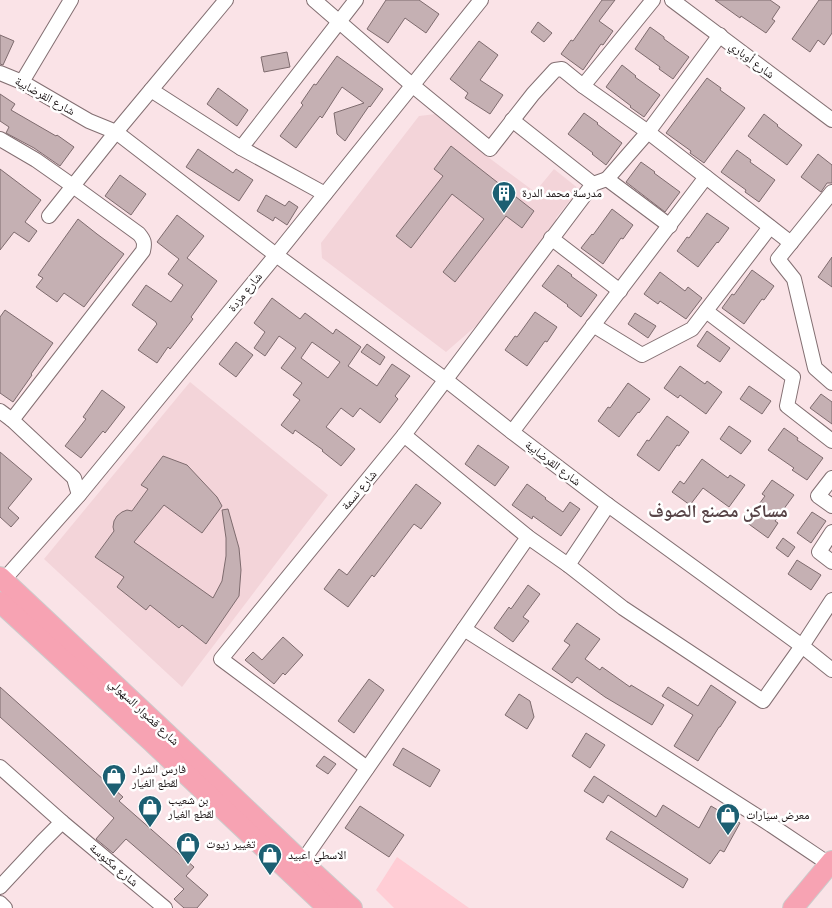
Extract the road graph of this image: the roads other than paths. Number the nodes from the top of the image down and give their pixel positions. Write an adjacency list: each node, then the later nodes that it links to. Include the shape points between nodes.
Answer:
1 (226, 0): 15 (street)
2 (314, 0): 9 (street)
3 (356, 0): 9 (street)
4 (481, 0): 13 (street, شارع مزدة)
5 (653, 0): 14 (street)
6 (672, 0): 8 (street, شارع أوباري)
7 (67, 1): 12 (street)
8 (686, 4): 10 (street, شارع أوباري)
9 (339, 22): 13 (street); 21 (street)
10 (720, 35): 17 (street, شارع أوباري); 19 (street)
11 (0, 73): 12 (street, شارع القرضابية)
12 (22, 82): 18 (street, شارع القرضابية, via 89,121)
13 (412, 86): 16 (street, via 490,149); 27 (street, شارع مزدة)
14 (583, 86): 16 (street, via 562,70 555,70); 19 (street)
15 (151, 90): 18 (street); 21 (street)
16 (512, 120): 24 (street)
17 (832, 120)
18 (116, 132): 25 (street); 33 (street, شارع القرضابية)
19 (648, 132): 22 (street); 23 (street)
20 (0, 139): 25 (street)
21 (241, 148): 27 (street)
22 (706, 177): 29 (street); 30 (street)
23 (607, 179): 24 (street); 29 (street)
24 (593, 184): 31 (street, شارع نسمة)
25 (74, 186): 28 (street); 42 (street, via 138,234 145,245)
26 (832, 192): 32 (street)
27 (325, 194): 33 (street, شارع مزدة)
28 (49, 216)
29 (670, 226): 34 (street)
30 (770, 227): 32 (street); 35 (street)
31 (551, 238): 34 (street); 39 (street, شارع نسمة)
32 (791, 243): 37 (street, via 778,259 794,279)
33 (276, 255): 39 (street, شارع القرضابية); 47 (street, شارع مزدة)
34 (620, 290): 36 (street)
35 (706, 311): 36 (street, via 692,329 642,355); 38 (street)
36 (593, 325): 43 (street)
37 (815, 368): 38 (street); 40 (street)
38 (793, 377): 45 (street, via 787,406)
39 (446, 380): 43 (street, شارع القرضابية); 44 (street, شارع نسمة)
40 (832, 383)
41 (0, 411): 42 (street)
42 (12, 420): 47 (street, via 74,478)
43 (512, 432): 48 (street, شارع القرضابية)
44 (404, 436): 51 (street); 61 (street, شارع نسمة, via 221,659)
45 (832, 441)
46 (832, 478): 49 (street, via 818,496)
47 (79, 495): 54 (street, شارع مزدة)
48 (608, 505): 53 (street); 58 (street, شارع القرضابية)
49 (832, 506)
50 (832, 532): 52 (street, via 819,552)
51 (528, 537): 53 (street); 57 (street)
52 (832, 562)
53 (568, 565): 58 (street, via 623,608 763,701)
54 (1, 580): 63 (highway, شارع قضوار السهولي)
55 (832, 600): 58 (street)
56 (0, 602): 69 (highway)
57 (464, 629): 61 (street); 64 (street, via 771,825)
58 (802, 646): 59 (street, شارع القرضابية)
59 (832, 670)
60 (0, 767): 62 (street, شارع مكنوسة)
61 (367, 768): 63 (street)
62 (62, 822): 65 (street); 68 (street, شارع مكنوسة)
63 (302, 862): 70 (highway, شارع قضوار السهولي)
64 (831, 869): 71 (highway); 72 (highway)
65 (0, 887)
66 (0, 903): 67 (street)
67 (5, 908)
68 (165, 908)
69 (328, 908)
70 (352, 908)
71 (793, 908)
72 (810, 908)

